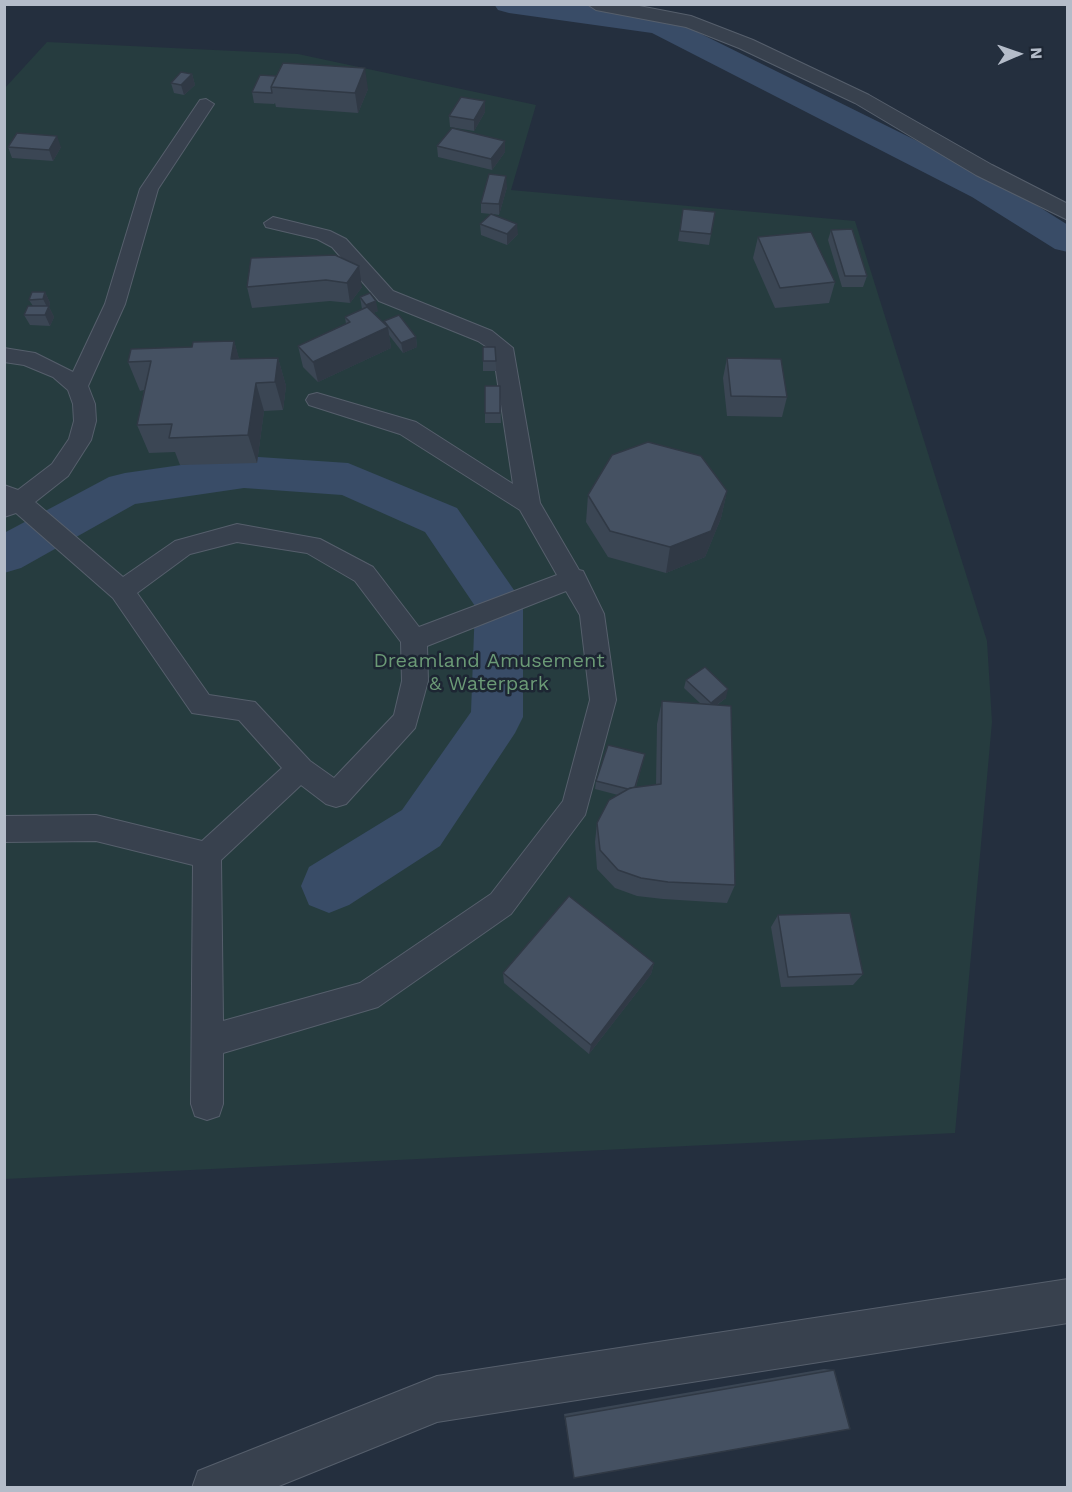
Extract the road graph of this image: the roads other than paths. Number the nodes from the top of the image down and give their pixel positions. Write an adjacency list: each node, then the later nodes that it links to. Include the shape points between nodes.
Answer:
1 (596, 4): 3 (street, via 691,22 746,44 862,99 984,170)
2 (206, 104): 6 (lane, via 150,189 115,304)
3 (1068, 213)
4 (273, 222): 8 (lane, via 339,243 386,296 485,336 503,348)
5 (4, 356): 6 (lane, via 28,358 60,372)
6 (77, 386): 9 (lane, via 86,421 80,440 60,470)
7 (317, 400): 8 (lane, via 408,428)
8 (528, 504): 10 (lane)
9 (15, 505): 11 (lane)
10 (567, 581): 12 (lane); 16 (lane, via 592,614 603,700 575,806 501,904 367,996)
11 (116, 586): 12 (lane, via 183,547 237,533 312,545 364,574); 13 (lane, via 201,705 246,710)
12 (414, 640): 13 (lane, via 415,681 406,720 336,795)
13 (300, 769): 15 (lane)
14 (4, 829): 15 (lane, via 96,828)
15 (207, 855): 16 (lane)
16 (206, 1042): 17 (lane)
17 (207, 1104)
18 (1068, 1301): 19 (street, via 437,1399)
19 (215, 1488)

